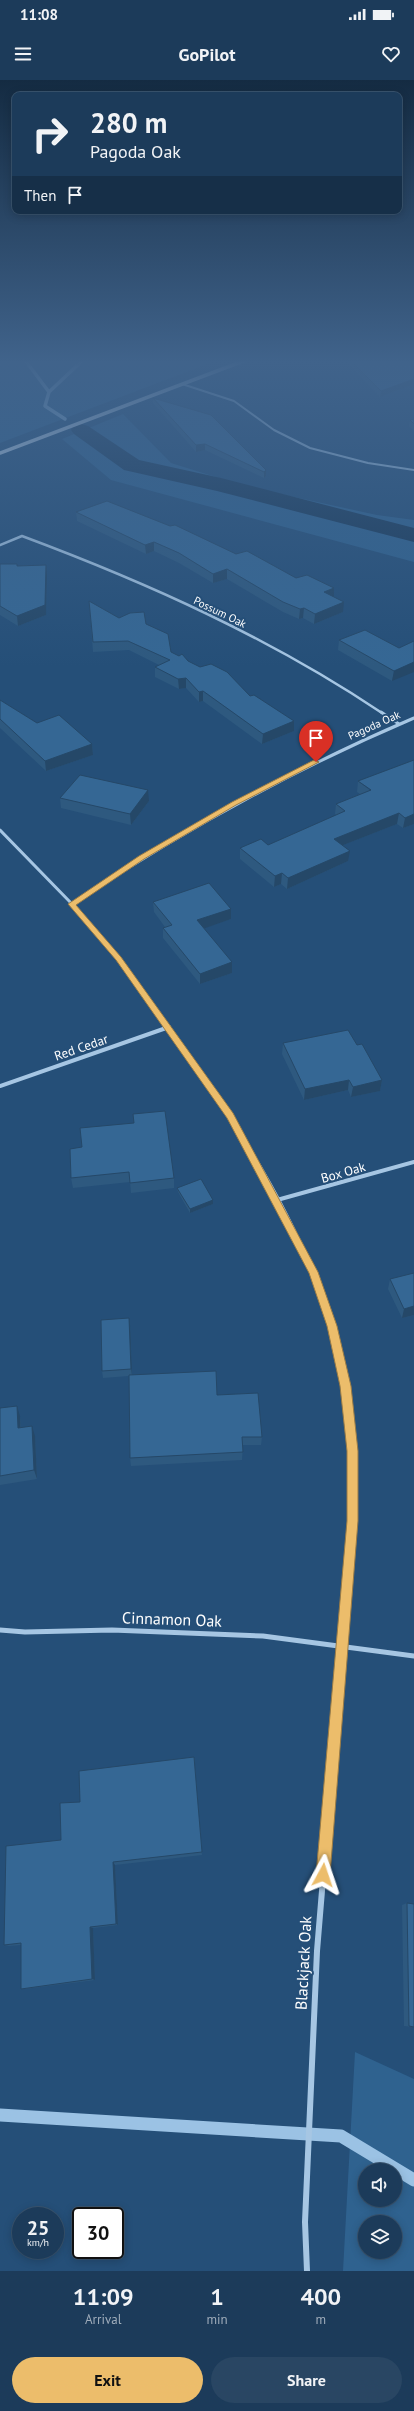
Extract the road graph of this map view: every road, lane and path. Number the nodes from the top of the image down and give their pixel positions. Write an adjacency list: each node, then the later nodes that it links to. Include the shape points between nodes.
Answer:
1 (365, 462): 2 (street)
2 (414, 470)
3 (0, 545): 5 (street, Possum Oak, via 22,536 83,558 198,610 307,666)
4 (414, 718): 5 (street, Pagoda Oak)
5 (399, 724): 7 (street, Pagoda Oak, via 302,768 234,804 141,858)
6 (0, 830): 7 (street, Blackjack Oak)
7 (72, 904): 8 (street, Blackjack Oak, via 118,959)
8 (169, 1027): 9 (street, Red Cedar); 11 (street, Blackjack Oak, via 230,1116)
9 (0, 1086)
10 (414, 1162): 11 (street, Box Oak)
11 (277, 1200): 13 (street, Blackjack Oak, via 313,1272 332,1326 346,1386 352,1451 352,1521)
12 (0, 1630): 13 (street, Cinnamon Oak, via 112,1630 255,1636)
13 (342, 1647): 14 (street, Cinnamon Oak); 15 (street, Blackjack Oak, via 316,1951 306,2175)
14 (414, 1656)
15 (307, 2271)

